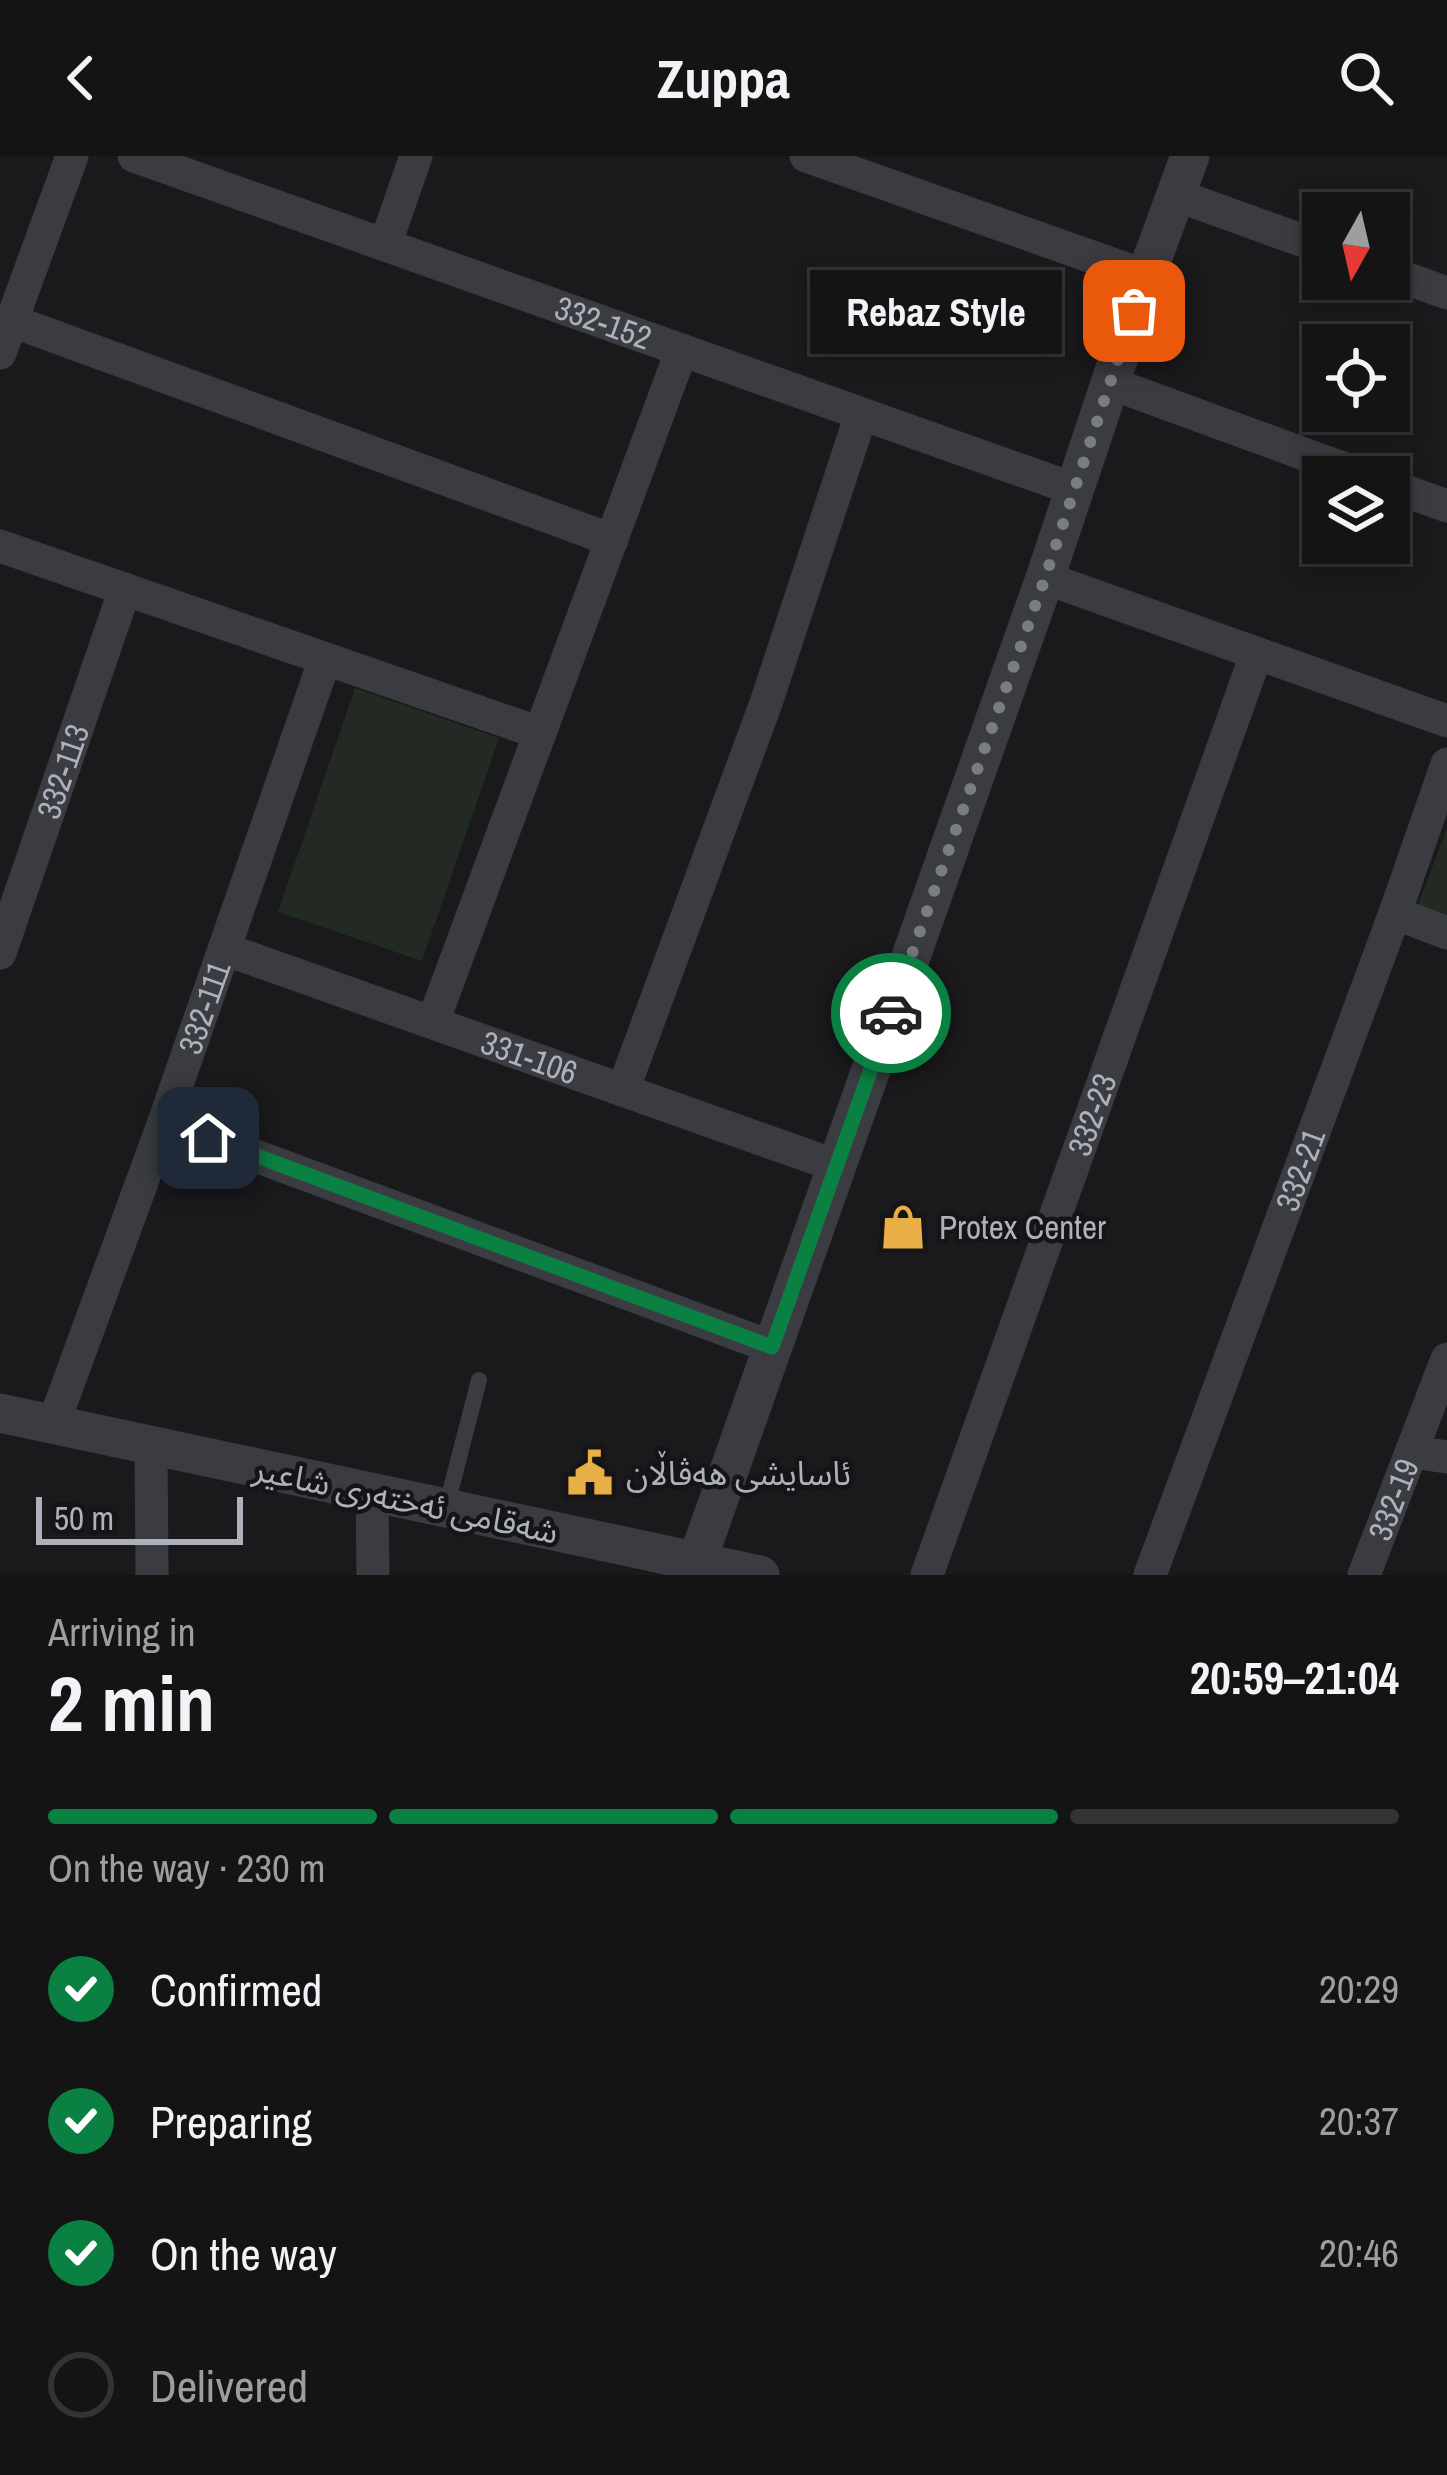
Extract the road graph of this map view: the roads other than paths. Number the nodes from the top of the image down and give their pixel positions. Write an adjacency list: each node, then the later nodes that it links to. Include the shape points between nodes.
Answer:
1 (71, 156): 13 (street)
2 (134, 156): 6 (street, 332-152)
3 (416, 156): 9 (street)
4 (806, 156): 10 (street)
5 (1190, 156): 7 (street)
6 (191, 166): 9 (street, 332-152)
7 (1176, 195): 8 (street); 10 (street)
8 (1302, 240)
9 (386, 245): 14 (street, 332-152)
10 (1146, 276): 15 (street)
11 (1410, 279): 12 (street)
12 (1447, 292)
13 (6, 337): 21 (street)
14 (681, 352): 16 (street, 332-152); 21 (street)
15 (1110, 383): 17 (street); 18 (street)
16 (861, 415): 18 (street, 332-152); 35 (street, via 766,703)
17 (1310, 456)
18 (1074, 489): 23 (street)
19 (1410, 493): 20 (street)
20 (1447, 506)
21 (612, 539): 28 (street)
22 (0, 546): 24 (street)
23 (1045, 578): 25 (street); 37 (street)
24 (125, 589): 26 (street); 33 (street, 332-113)
25 (1256, 655): 27 (street); 52 (street, 332-23)
26 (325, 658): 28 (street); 32 (street, 332-111)
27 (1447, 721)
28 (540, 733): 34 (street)
29 (1447, 764): 30 (street, 332-21)
30 (1395, 913): 31 (street); 53 (street, 332-21)
31 (1447, 933)
32 (224, 949): 34 (street, 331-106); 36 (street, 332-111)
33 (0, 953)
34 (433, 1022): 35 (street, 331-106)
35 (623, 1090): 37 (street, 331-106)
36 (164, 1122): 38 (street); 42 (street, 332-111)
37 (837, 1166): 38 (street)
38 (772, 1347): 48 (street)
39 (1447, 1359): 44 (street, 332-19)
40 (479, 1380): 47 (lane)
41 (0, 1413): 42 (street, شەقامی ئەختەری شاعیر)
42 (53, 1424): 43 (street, شەقامی ئەختەری شاعیر)
43 (151, 1445): 46 (street, شەقامی ئەختەری شاعیر); 49 (street)
44 (1411, 1452): 45 (street); 54 (street, 332-19)
45 (1447, 1457)
46 (372, 1493): 47 (street, شەقامی ئەختەری شاعیر); 50 (street)
47 (446, 1508): 48 (street, شەقامی ئەختەری شاعیر)
48 (697, 1561): 51 (street, شەقامی ئەختەری شاعیر)
49 (152, 1575)
50 (373, 1575)
51 (760, 1575)
52 (927, 1575)
53 (1150, 1575)
54 (1364, 1575)

